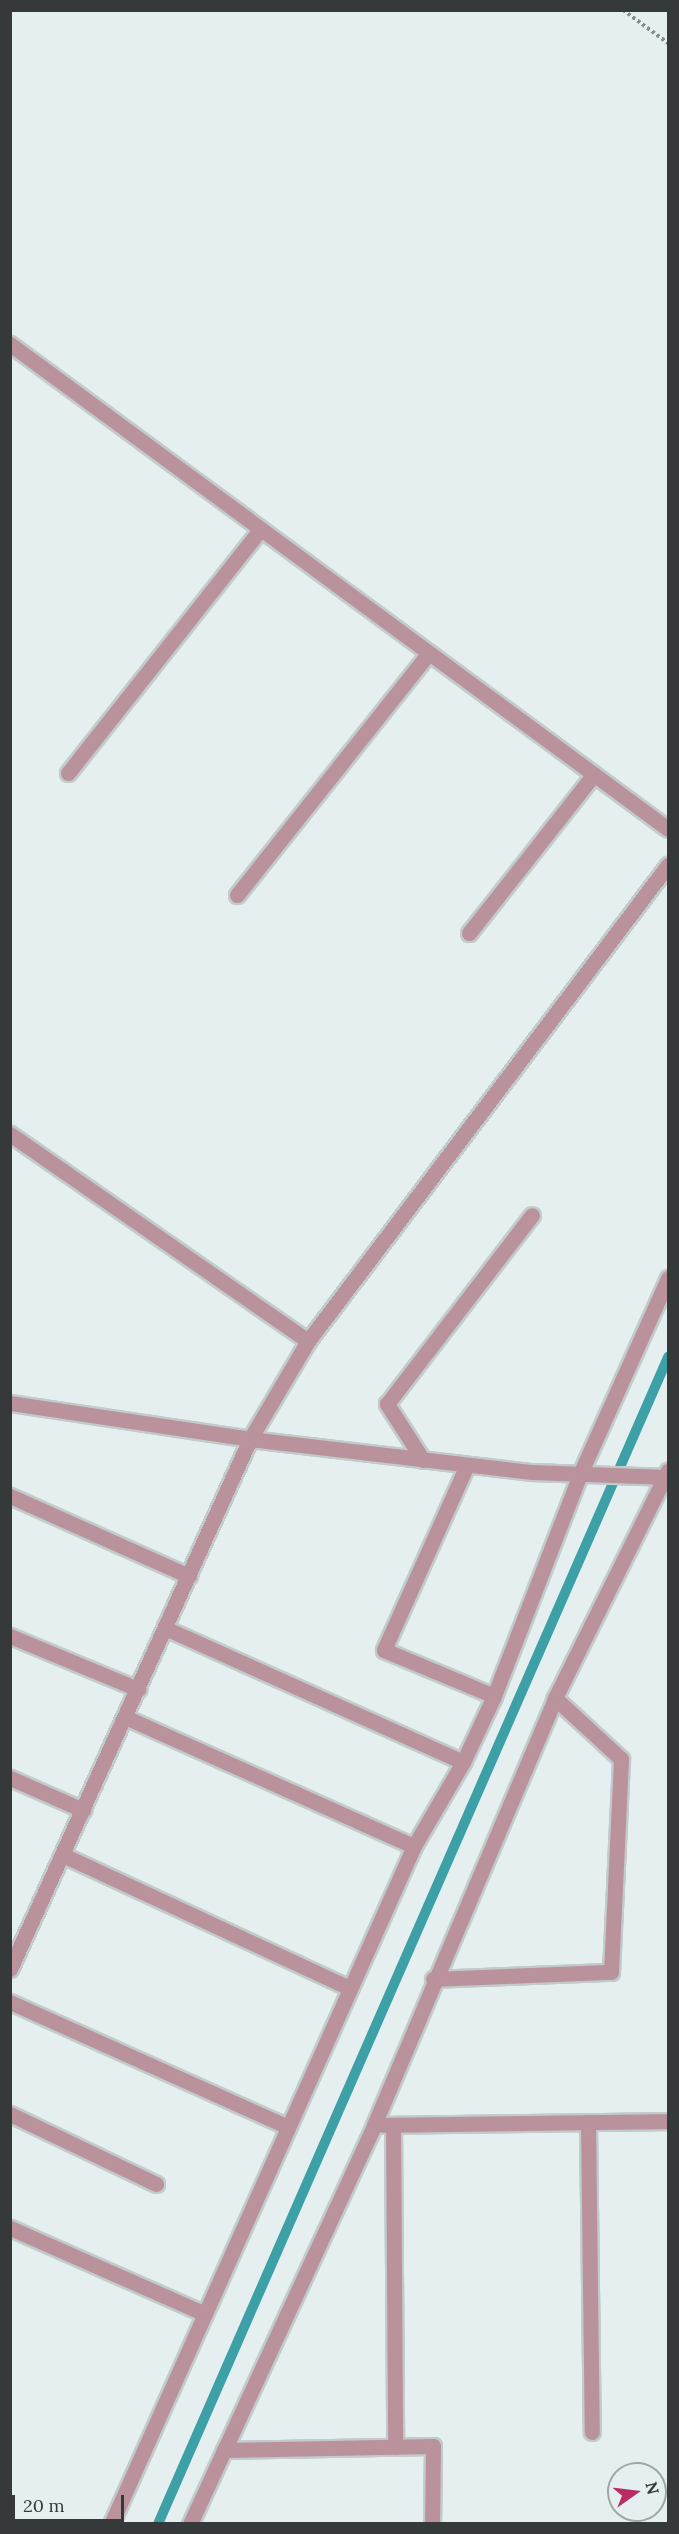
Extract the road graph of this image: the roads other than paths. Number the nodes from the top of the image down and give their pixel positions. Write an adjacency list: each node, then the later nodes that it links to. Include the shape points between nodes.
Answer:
1 (10, 344): 2 (street)
2 (261, 529): 3 (street); 4 (street)
3 (429, 653): 5 (street); 8 (street)
4 (68, 773)
5 (594, 774): 6 (street); 9 (street)
6 (669, 829)
7 (669, 865): 13 (street)
8 (237, 895)
9 (469, 933)
10 (10, 1134): 13 (street)
11 (532, 1215): 16 (street, via 387,1404)
12 (669, 1278): 18 (street)
13 (308, 1341): 15 (street)
14 (10, 1403): 15 (street)
15 (250, 1439): 16 (street); 21 (street)
16 (423, 1460): 17 (street)
17 (467, 1465): 18 (street); 25 (street, via 384,1650)
18 (580, 1474): 19 (street); 25 (street)
19 (668, 1474): 26 (street)
20 (10, 1496): 21 (street)
21 (189, 1576): 22 (street)
22 (165, 1629): 24 (street); 28 (street)
23 (10, 1636): 24 (street)
24 (138, 1689): 27 (street)
25 (494, 1696): 28 (street)
26 (555, 1698): 34 (street); 34 (street, via 621,1759 611,1972)
27 (125, 1717): 30 (street); 31 (street)
28 (463, 1762): 31 (street)
29 (10, 1778): 30 (street)
30 (83, 1810): 32 (street)
31 (414, 1846): 35 (street)
32 (63, 1854): 33 (street); 35 (street)
33 (13, 1959)
34 (433, 1979): 40 (street)
35 (350, 1988): 42 (street)
36 (10, 2002): 42 (street)
37 (10, 2114): 43 (street)
38 (669, 2121): 39 (street)
39 (588, 2122): 41 (street); 46 (street)
40 (374, 2125): 41 (street); 48 (street)
41 (393, 2125): 47 (street)
42 (288, 2127): 45 (street)
43 (156, 2184)
44 (10, 2228): 45 (street)
45 (205, 2314): 49 (street)
46 (592, 2432)
47 (395, 2447): 48 (street); 51 (street, via 433,2446)
48 (224, 2450): 50 (street)
49 (111, 2523)
50 (190, 2523)
51 (432, 2523)

